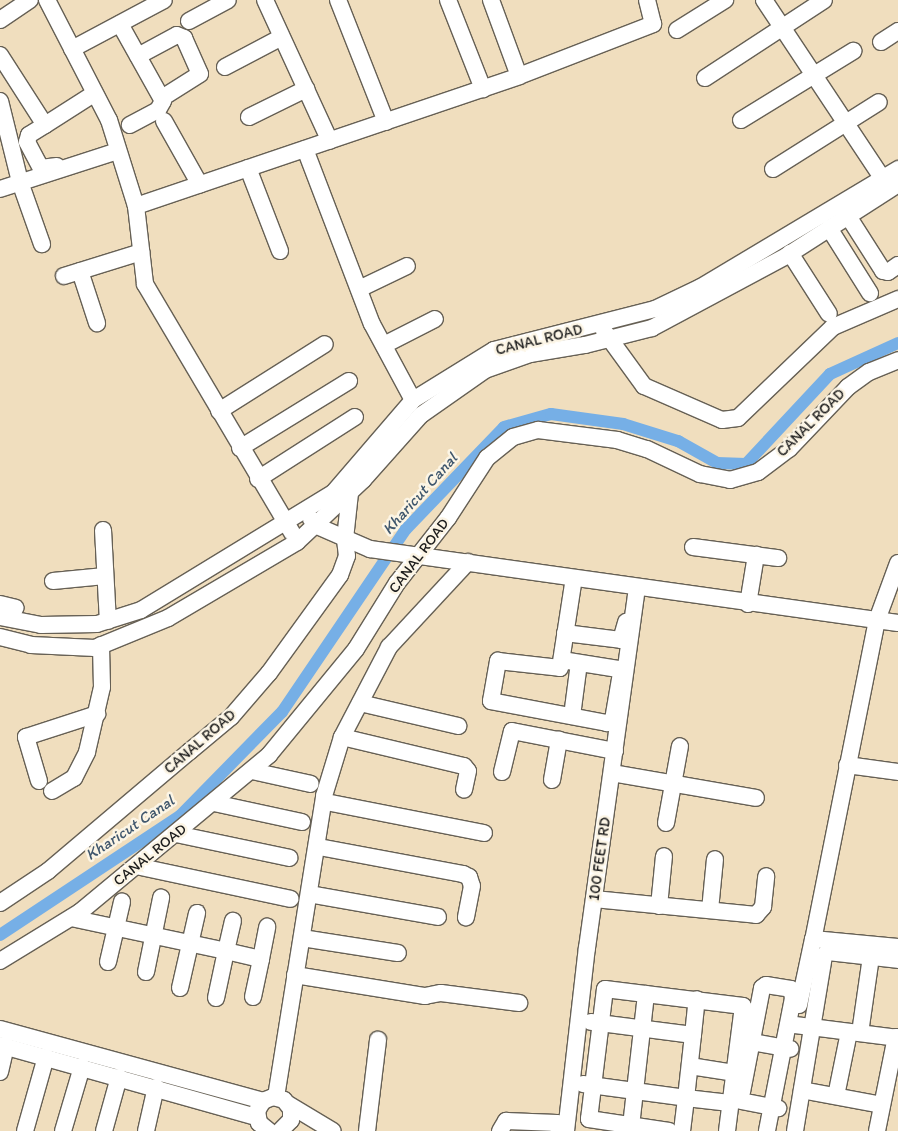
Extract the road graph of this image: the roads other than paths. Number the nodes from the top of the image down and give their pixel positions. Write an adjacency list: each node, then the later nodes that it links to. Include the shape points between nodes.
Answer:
1 (30, 0): 13 (street)
2 (47, 0): 21 (street)
3 (164, 0): 15 (street)
4 (228, 0): 14 (street)
5 (338, 0): 38 (street)
6 (448, 0): 30 (street)
7 (491, 0): 27 (street)
8 (647, 0): 27 (street, via 653,24)
9 (725, 0): 17 (street)
10 (764, 0): 16 (street)
11 (824, 0): 16 (street)
12 (271, 2): 19 (street)
13 (0, 20)
14 (189, 21)
15 (120, 24): 21 (street); 24 (street)
16 (782, 27): 26 (street); 28 (street)
17 (677, 30)
18 (898, 31): 20 (street)
19 (282, 37): 25 (street); 29 (street)
20 (881, 42)
21 (72, 49): 31 (street)
22 (853, 51): 26 (street)
23 (0, 55): 40 (street)
24 (138, 56): 32 (street); 32 (street, via 177,35 184,38 200,74)
25 (225, 67)
26 (813, 74): 36 (street); 39 (street)
27 (519, 76): 30 (street)
28 (705, 78)
29 (306, 88): 35 (street); 42 (street)
30 (483, 89): 38 (street)
31 (95, 93): 40 (street); 44 (street, via 109,120)
32 (162, 98): 41 (street, via 158,110)
33 (0, 101): 50 (street)
34 (879, 102): 39 (street)
35 (249, 117)
36 (741, 120)
37 (164, 121): 51 (street)
38 (386, 122): 42 (street)
39 (845, 122): 47 (street); 49 (street)
40 (45, 125): 45 (street, via 30,135 27,142 41,168 47,170)
41 (130, 125)
42 (330, 141): 43 (street)
43 (305, 149): 46 (street); 64 (street)
44 (118, 151): 50 (street); 53 (street)
45 (67, 162)
46 (248, 168): 51 (street); 57 (street)
47 (774, 169)
48 (898, 169): 49 (street)
49 (890, 181): 54 (street); 70 (street, via 655,309)
50 (20, 182): 52 (street); 56 (street)
51 (200, 184): 53 (street)
52 (0, 189)
53 (136, 206): 58 (street)
54 (848, 216): 55 (street); 60 (street, via 884,271)
55 (829, 228): 59 (street); 65 (street)
56 (42, 244)
57 (280, 250)
58 (141, 252): 62 (street); 77 (street, via 145,284)
59 (790, 253): 67 (street); 71 (street, via 684,313 652,328)
60 (898, 265)
61 (407, 266): 64 (street)
62 (80, 271): 63 (street); 69 (street)
63 (64, 276)
64 (359, 289): 73 (street)
65 (870, 293)
66 (898, 299): 71 (street, CANAL ROAD, via 833,327 738,418 722,420 644,386)
67 (829, 314)
68 (435, 318): 73 (street)
69 (97, 323)
70 (600, 325): 71 (street, CANAL ROAD); 76 (street, CANAL ROAD, via 494,350)
71 (610, 339): 81 (street, via 530,354 485,370 421,415)
72 (325, 344): 77 (street)
73 (384, 345): 76 (street)
74 (898, 360): 89 (street, CANAL ROAD, via 869,372 848,387 789,449 758,472 730,480 700,474 647,449 617,440 538,430 513,437 487,458)
75 (349, 381): 79 (street)
76 (413, 400): 82 (street, CANAL ROAD, via 346,482)
77 (219, 411): 79 (street)
78 (355, 418): 80 (street)
79 (240, 448): 80 (street)
80 (258, 479): 83 (street)
81 (350, 493): 84 (street); 86 (street, CANAL ROAD)
82 (304, 512): 83 (street, CANAL ROAD); 84 (street)
83 (286, 524): 87 (street); 101 (street, CANAL ROAD, via 157,601)
84 (317, 526): 86 (street); 87 (street)
85 (103, 530): 94 (street)
86 (346, 539): 89 (street, via 370,548); 146 (street, CANAL ROAD, via 348,556 340,575 269,674 231,717 48,871)
87 (297, 542): 106 (street, via 168,618)
88 (693, 547): 90 (street)
89 (416, 555): 92 (street); 118 (street, CANAL ROAD, via 356,649 269,755)
90 (756, 555): 91 (street); 98 (street)
91 (778, 558)
92 (468, 562): 95 (street); 109 (street, via 389,647)
93 (898, 563): 100 (street)
94 (105, 576): 96 (street); 101 (street)
95 (574, 578): 97 (street); 104 (street)
96 (53, 581)
97 (637, 588): 98 (street); 116 (street, 100 FEET RD)
98 (748, 604): 100 (street)
99 (0, 617): 101 (street, CANAL ROAD, via 41,626)
100 (877, 620): 103 (street); 117 (street)
101 (108, 621)
102 (626, 622): 104 (street, via 621,640)
103 (898, 623)
104 (566, 632): 107 (street)
105 (0, 637): 106 (street, via 31,645 95,648)
106 (101, 645): 110 (street, via 103,678)
107 (562, 660): 108 (street); 111 (street, via 556,670 498,661 490,697 493,702)
108 (579, 663): 111 (street); 111 (street, via 618,669 619,682 610,722)
109 (360, 703): 112 (street); 113 (street)
110 (97, 714): 123 (street, via 26,737); 127 (street, via 74,778)
111 (572, 716)
112 (458, 726)
113 (342, 737): 126 (street, via 464,766 468,771); 129 (street)
114 (559, 740): 116 (street); 119 (street, via 512,731); 122 (street)
115 (680, 746): 125 (street)
116 (615, 751): 121 (street, 100 FEET RD)
117 (847, 765): 120 (street); 158 (street)
118 (252, 771): 124 (street); 130 (street, CANAL ROAD)
119 (502, 772)
120 (898, 772)
121 (612, 773): 125 (street); 144 (street, 100 FEET RD)
122 (552, 780)
123 (39, 781)
124 (311, 784)
125 (673, 784): 128 (street); 132 (street)
126 (464, 790)
127 (52, 791)
128 (756, 798)
129 (326, 802): 133 (street); 135 (street)
130 (214, 803): 131 (street); 134 (street, CANAL ROAD)
131 (302, 822)
132 (666, 824)
133 (484, 833)
134 (176, 834): 137 (street); 139 (street, CANAL ROAD)
135 (319, 847): 141 (street); 151 (street, via 463,874 469,877 472,886)
136 (664, 856): 147 (street)
137 (290, 858)
138 (715, 859): 148 (street)
139 (136, 866): 143 (street); 152 (street, CANAL ROAD)
140 (766, 876): 148 (street, via 763,907 759,914)
141 (309, 894): 150 (street); 157 (street)
142 (161, 898): 156 (street)
143 (291, 899)
144 (594, 899): 147 (street); 176 (street, 100 FEET RD)
145 (122, 902): 155 (street)
146 (0, 903)
147 (659, 906): 148 (street)
148 (710, 910)
149 (197, 913): 159 (street)
150 (438, 917)
151 (466, 917)
152 (71, 918): 155 (street); 166 (street, CANAL ROAD)
153 (233, 921): 161 (street)
154 (267, 927): 164 (street)
155 (116, 928): 156 (street); 167 (street)
156 (154, 936): 159 (street); 168 (street)
157 (302, 938): 162 (street); 169 (street)
158 (813, 939): 160 (street); 178 (street)
159 (191, 943): 161 (street); 170 (street)
160 (898, 947)
161 (226, 951): 164 (street); 173 (street)
162 (398, 953)
163 (871, 957): 165 (street); 180 (street, via 824,954); 182 (street)
164 (261, 959): 172 (street)
165 (898, 960)
166 (0, 961)
167 (108, 962)
168 (146, 972)
169 (295, 975): 175 (street, via 425,996 441,992); 202 (street)
170 (180, 988)
171 (646, 994): 174 (street); 177 (street, via 605,989); 179 (street)
172 (253, 997)
173 (216, 998)
174 (697, 999): 183 (street); 193 (street, via 743,1006)
175 (519, 1003)
176 (578, 1021): 177 (street); 195 (street, 100 FEET RD)
177 (600, 1023): 179 (street); 196 (street)
178 (795, 1026): 180 (street); 188 (street)
179 (643, 1028): 183 (street); 199 (street)
180 (814, 1028): 182 (street); 198 (street)
181 (0, 1029): 202 (street)
182 (855, 1032): 184 (street); 200 (street)
183 (693, 1035): 190 (street)
184 (897, 1038): 204 (street)
185 (378, 1040): 215 (street)
186 (752, 1042): 188 (street); 188 (street, via 762,988 766,985 794,991); 203 (street)
187 (3, 1046): 189 (street); 192 (street)
188 (786, 1048): 205 (street)
189 (46, 1057): 191 (street); 209 (street)
190 (690, 1066): 193 (street); 201 (street)
191 (82, 1067): 194 (street); 210 (street)
192 (0, 1072)
193 (734, 1073): 203 (street)
194 (119, 1077): 197 (street); 211 (street)
195 (572, 1082): 196 (street); 218 (street, 100 FEET RD)
196 (592, 1085): 199 (street); 207 (street, via 589,1120)
197 (156, 1088): 206 (street); 212 (street)
198 (802, 1090): 200 (street); 227 (street)
199 (636, 1091): 201 (street); 207 (street)
200 (836, 1096): 204 (street)
201 (686, 1098): 203 (street); 222 (street)
202 (276, 1101): 206 (street); 208 (street, via 292,1114); 214 (street)
203 (735, 1102): 205 (street); 223 (street); 224 (street)
204 (882, 1105): 228 (street)
205 (775, 1107): 225 (street); 226 (street)
206 (257, 1117): 213 (street, via 263,1128)
207 (631, 1126): 221 (street)
208 (286, 1130)
209 (25, 1131)
210 (63, 1131)
211 (104, 1131)
212 (146, 1131)
213 (269, 1131)
214 (333, 1131)
215 (367, 1131)
216 (500, 1131): 217 (street, via 506,1121 558,1123)
217 (559, 1131)
218 (566, 1131)
219 (588, 1131): 220 (street)
220 (601, 1131)
221 (669, 1131)
222 (682, 1131)
223 (727, 1131)
224 (735, 1131)
225 (767, 1131)
226 (774, 1131)
227 (795, 1131)
228 (877, 1131)

